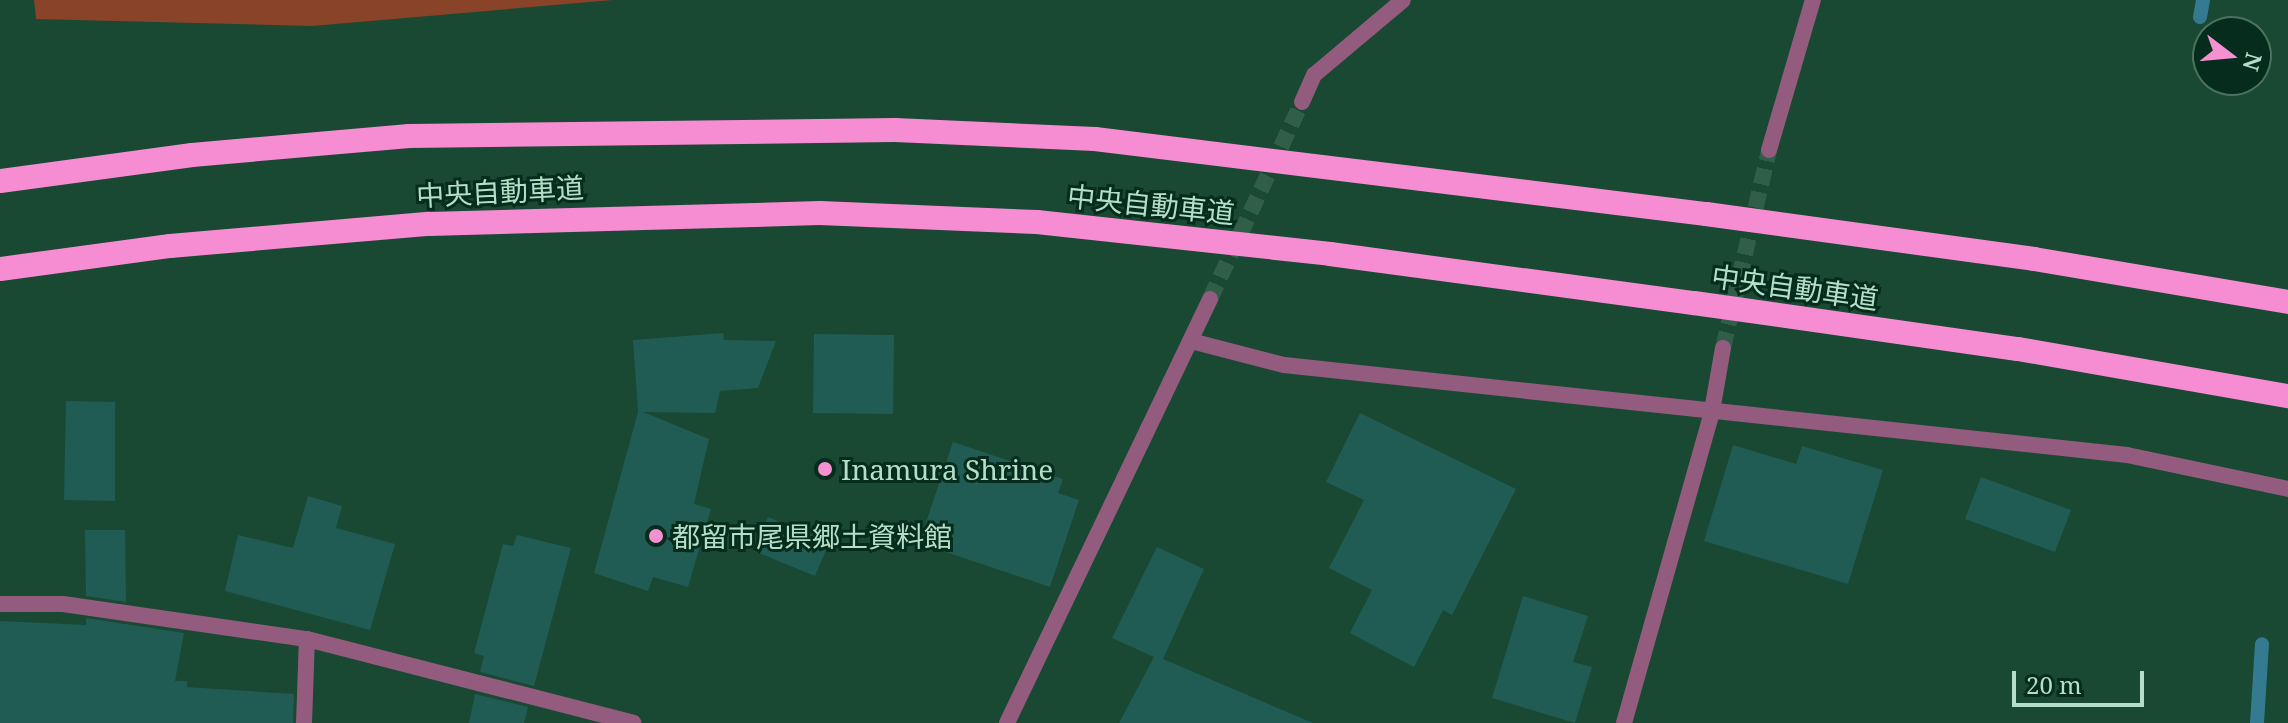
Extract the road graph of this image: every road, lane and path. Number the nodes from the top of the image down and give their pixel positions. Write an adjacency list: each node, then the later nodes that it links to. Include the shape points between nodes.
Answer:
1 (1403, 0): 3 (street, via 1314,75)
2 (1813, 0): 4 (street)
3 (1302, 102)
4 (1769, 150)
5 (0, 181): 8 (highway, 中央自動車道, via 192,155 409,136 895,130 1095,139 1706,214 2034,259)
6 (0, 269): 11 (highway, 中央自動車道, via 170,246 444,223 820,213 1037,222 1330,254 1694,303 2018,349)
7 (1210, 299): 9 (street)
8 (2288, 302)
9 (1191, 341): 12 (street, via 1284,365); 18 (street)
10 (1723, 348): 12 (street)
11 (2288, 396)
12 (1712, 411): 13 (street, via 2127,455); 19 (street)
13 (2288, 489)
14 (0, 604): 15 (street, via 63,604)
15 (307, 639): 16 (street); 17 (street)
16 (304, 723)
17 (633, 723)
18 (1007, 723)
19 (1624, 723)

